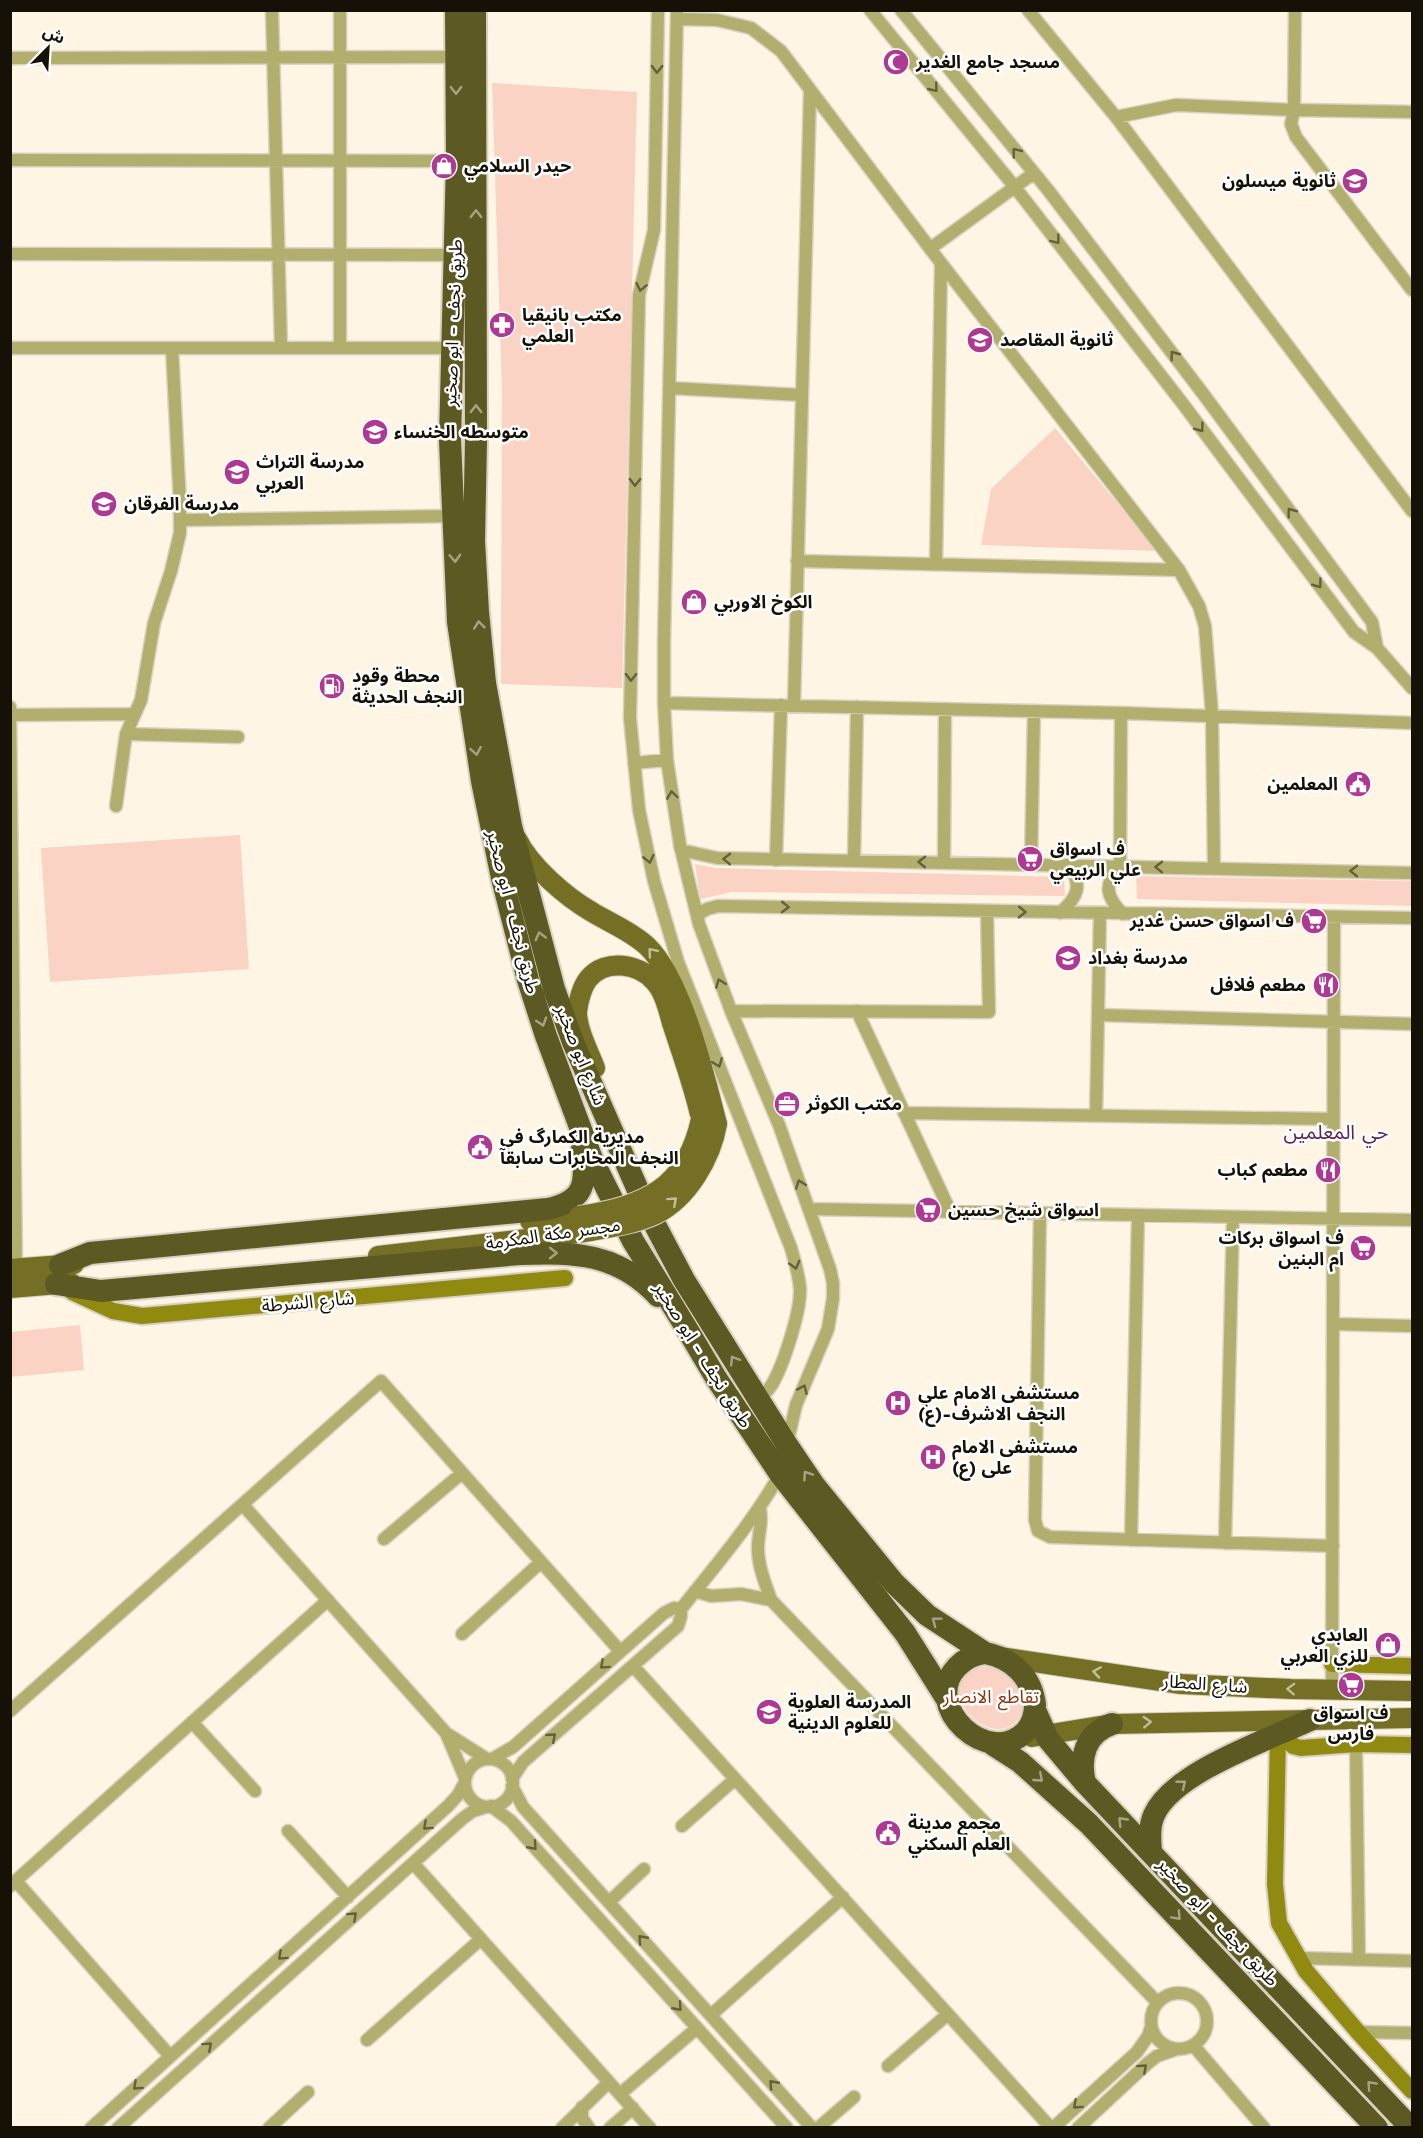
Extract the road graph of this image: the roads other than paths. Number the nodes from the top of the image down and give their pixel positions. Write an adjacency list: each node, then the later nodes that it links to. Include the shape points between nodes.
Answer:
1 (272, 10): 11 (street)
2 (340, 10): 12 (street)
3 (456, 10): 13 (highway, طريق نجف - ابو صخير)
4 (475, 10): 44 (highway, طريق نجف - ابو صخير, one-way to 4)
5 (658, 10): 25 (street, one-way to 25)
6 (870, 10): 24 (street, one-way to 24)
7 (901, 10): 23 (street, one-way to 7)
8 (1028, 10): 18 (street)
9 (1295, 10): 16 (street)
10 (677, 15): 15 (street, via 750,28 781,51); 26 (street)
11 (273, 57): 12 (street); 14 (street); 20 (street)
12 (340, 57): 13 (street); 21 (street)
13 (455, 57): 22 (highway, طريق نجف - ابو صخير, one-way to 22)
14 (10, 58)
15 (810, 92): 27 (street); 41 (street)
16 (1294, 110): 17 (street); 18 (street, via 1176,105); 33 (street, via 1291,124 1296,137)
17 (1413, 112)
18 (1116, 117): 47 (street)
19 (10, 160): 20 (street)
20 (276, 160): 21 (street); 29 (street)
21 (340, 160): 22 (street); 30 (street)
22 (457, 161): 31 (highway, طريق نجف - ابو صخير)
23 (1034, 173): 24 (street); 40 (street, one-way to 23)
24 (1014, 186): 27 (street); 42 (street, one-way to 42)
25 (654, 230): 26 (street); 70 (street, one-way to 70, via 639,295 630,718)
26 (673, 231): 39 (street)
27 (931, 248): 32 (street)
28 (10, 254): 29 (street)
29 (279, 254): 30 (street); 36 (street)
30 (340, 254): 31 (street); 37 (street)
31 (455, 255): 38 (highway, طريق نجف - ابو صخير)
32 (941, 263): 51 (street); 52 (street)
33 (1413, 290)
34 (10, 348): 35 (street)
35 (172, 348): 36 (street); 49 (street)
36 (281, 348): 37 (street)
37 (340, 348): 38 (street)
38 (453, 348): 43 (highway, طريق نجف - ابو صخير)
39 (669, 388): 41 (street); 56 (street)
40 (1201, 391): 42 (street); 53 (street, one-way to 40, via 1372,622)
41 (802, 395): 50 (street)
42 (1182, 404): 53 (street, one-way to 53, via 1354,632)
43 (450, 440): 44 (highway, via 463,445); 46 (highway, طريق نجف - ابو صخير)
44 (476, 440): 45 (highway, طريق نجف - ابو صخير)
45 (474, 488): 46 (highway, via 462,483); 54 (highway, طريق نجف - ابو صخير, one-way to 45)
46 (451, 489): 48 (highway, طريق نجف - ابو صخير)
47 (1413, 511)
48 (452, 516): 49 (street); 96 (highway, طريق نجف - ابو صخير, one-way to 96, via 458,622 484,791 513,930)
49 (181, 520): 63 (street, via 171,572 151,637 143,691)
50 (797, 561): 51 (street); 57 (street)
51 (936, 564): 52 (street)
52 (1179, 570): 65 (street, via 1205,626)
53 (1377, 648): 55 (street)
54 (485, 683): 72 (highway, شارع ابو صخير)
55 (1413, 688)
56 (664, 703): 57 (street); 69 (street)
57 (788, 705): 58 (street); 74 (street)
58 (858, 707): 60 (street); 75 (street)
59 (10, 708): 64 (street)
60 (945, 709): 61 (street); 76 (street)
61 (1034, 711): 62 (street); 77 (street)
62 (1121, 713): 65 (street); 79 (street)
63 (134, 714): 64 (street); 67 (street)
64 (10, 715): 82 (street)
65 (1212, 715): 66 (street); 80 (street)
66 (1413, 723)
67 (126, 734): 68 (street); 71 (street)
68 (238, 737)
69 (667, 760): 70 (street); 73 (street, one-way to 69)
70 (634, 763): 118 (street, one-way to 118, via 644,837 665,922 798,1275 800,1301 795,1324 772,1384)
71 (116, 806)
72 (511, 826): 100 (main road, one-way to 72, via 706,1081 686,1018 658,960 632,934 561,890 521,848); 101 (highway, شارع ابو صخير, one-way to 72, via 554,989)
73 (680, 845): 74 (street, one-way to 73, via 704,857 681,850); 89 (street)
74 (776, 860): 75 (street)
75 (854, 861): 76 (street, one-way to 75)
76 (944, 863): 77 (street)
77 (1031, 864): 78 (street)
78 (1068, 865): 79 (street); 84 (street, via 1077,881 1077,890)
79 (1120, 866): 80 (street, one-way to 79); 86 (street, via 1108,891)
80 (1214, 868): 81 (street, one-way to 80)
81 (1413, 873)
82 (11, 874): 90 (street)
83 (987, 912): 84 (street, one-way to 84); 89 (street, one-way to 83, via 696,915 718,906); 92 (street, via 990,1012)
84 (1060, 913): 85 (street)
85 (1100, 913): 86 (street); 93 (street)
86 (1123, 914): 87 (street)
87 (1334, 917): 88 (street); 94 (street)
88 (1413, 918)
89 (699, 924): 91 (street, one-way to 89)
90 (11, 961): 102 (street)
91 (731, 1011): 92 (street); 103 (street, one-way to 91)
92 (857, 1011): 97 (street)
93 (1098, 1015): 94 (street); 98 (street)
94 (1334, 1022): 95 (street); 99 (street)
95 (1413, 1024)
96 (570, 1101): 112 (highway, via 585,1182 578,1195 565,1205 507,1214 90,1253); 117 (highway, طريق نجف - ابو صخير, via 592,1159 628,1232)
97 (904, 1113): 98 (street); 104 (street)
98 (1096, 1116): 99 (street)
99 (1334, 1119): 108 (street)
100 (709, 1121): 101 (main road, via 657,983 647,973 617,965 590,977 577,1013 602,1087); 110 (main road, مجسر مكة المكرمة, bridge, via 677,1174 660,1191)
101 (609, 1123): 118 (highway, شارع ابو صخير, one-way to 101, via 684,1280 645,1206)
102 (12, 1144): 111 (street)
103 (809, 1209): 104 (street); 119 (street, one-way to 103, via 796,1405 828,1329 833,1299 830,1269)
104 (950, 1211): 105 (street)
105 (1040, 1213): 106 (street); 125 (street, via 1036,1526 1050,1537)
106 (1137, 1215): 107 (street); 125 (street)
107 (1233, 1217): 108 (street); 126 (street)
108 (1333, 1219): 109 (street); 115 (street)
109 (1413, 1220)
110 (579, 1224): 112 (main road, مجسر مكة المكرمة, via 351,1238); 112 (main road, مجسر مكة المكرمة, via 355,1259)
111 (13, 1269): 112 (main road)
112 (58, 1275): 113 (street, شارع الشرطة, via 113,1311 142,1316); 114 (main road); 117 (highway, one-way to 117, via 101,1291 520,1254 576,1254 626,1270 654,1292)
113 (565, 1278)
114 (10, 1288)
115 (1333, 1324): 116 (street); 127 (street)
116 (1413, 1326)
117 (687, 1329): 121 (highway, طريق نجف - ابو صخير)
118 (757, 1397): 119 (highway, شارع ابو صخير)
119 (787, 1445): 135 (highway, one-way to 119, via 927,1615 894,1583 814,1485)
120 (462, 1473): 122 (street, via 381,1382); 124 (street); 128 (street)
121 (780, 1474): 123 (street); 141 (highway, طريق نجف - ابو صخير, via 905,1633)
122 (243, 1505): 130 (street); 143 (street)
123 (760, 1509): 129 (street); 131 (street, via 759,1565)
124 (384, 1539)
125 (1131, 1540): 126 (street)
126 (1225, 1543): 127 (street)
127 (1333, 1546): 136 (street)
128 (541, 1562): 133 (street); 134 (street)
129 (695, 1591): 131 (street, via 711,1596 741,1594); 132 (street)
130 (328, 1600): 146 (street); 148 (street)
131 (771, 1600): 174 (street)
132 (681, 1609): 134 (street, via 664,1613); 137 (street, via 678,1626)
133 (462, 1634)
134 (620, 1651): 154 (street, one-way to 154, via 513,1747)
135 (992, 1655): 139 (main road, شارع المطار, one-way to 135, via 1181,1684); 141 (highway, via 967,1658 954,1670 948,1680); 142 (highway, via 1015,1666 1027,1680)
136 (1332, 1664): 138 (street); 139 (street)
137 (633, 1666): 155 (street); 157 (street, one-way to 137, via 523,1762)
138 (1413, 1666)
139 (1332, 1690): 140 (main road, شارع المطار)
140 (1413, 1691)
141 (946, 1698): 151 (highway, via 966,1730)
142 (1035, 1710): 150 (highway, طريق نجف - ابو صخير); 151 (highway, via 1028,1729 1019,1737)
143 (10, 1711)
144 (1413, 1718): 145 (main road, شارع المطار)
145 (1310, 1720): 147 (main road, شارع المطار, one-way to 145); 149 (highway)
146 (192, 1722): 159 (street); 166 (street)
147 (1112, 1724): 150 (main road, شارع المطار); 158 (highway, via 1102,1727 1087,1744 1082,1761)
148 (446, 1733): 154 (street); 156 (street)
149 (1281, 1733): 152 (street, via 1293,1746 1301,1748); 163 (highway, one-way to 149, via 1153,1816 1180,1784); 171 (street, via 1275,1884 1279,1923)
150 (1045, 1734): 151 (main road, شارع المطار); 158 (highway, طريق نجف - ابو صخير)
151 (999, 1743): 208 (highway, طريق نجف - ابو صخير, one-way to 208, via 1089,1824)
152 (1356, 1744): 153 (street); 172 (street)
153 (1413, 1745)
154 (490, 1759): 156 (street, via 475,1763); 157 (street, via 507,1768)
155 (735, 1779): 161 (street); 168 (street)
156 (465, 1780): 160 (street, via 471,1798); 167 (street, one-way to 167, via 448,1806)
157 (512, 1783): 160 (street, via 507,1798); 169 (street, via 523,1807)
158 (1085, 1783): 163 (highway, طريق نجف - ابو صخير, one-way to 158)
159 (255, 1791)
160 (488, 1806): 164 (street, via 467,1815); 178 (street, one-way to 178, via 511,1821)
161 (682, 1826)
162 (288, 1831): 167 (street)
163 (1151, 1851): 209 (highway, طريق نجف - ابو صخير, one-way to 163)
164 (413, 1863): 170 (street); 193 (street, one-way to 164)
165 (644, 1869): 169 (street)
166 (13, 1883): 184 (street)
167 (348, 1897): 184 (street, one-way to 184)
168 (843, 1897): 175 (street); 176 (street)
169 (609, 1902): 176 (street, one-way to 169)
170 (481, 1939): 181 (street); 186 (street)
171 (1299, 1958): 172 (street); 179 (street)
172 (1359, 1960): 173 (street)
173 (1413, 1961)
174 (1157, 2002): 177 (street); 182 (street, via 1176,1992 1197,1998 1208,2017 1202,2038)
175 (948, 2013): 185 (street); 205 (street)
176 (711, 2015): 203 (street, one-way to 176)
177 (1151, 2027): 183 (street, via 1160,2042); 205 (street, one-way to 205, via 1137,2052)
178 (697, 2028): 189 (street); 202 (street)
179 (1358, 2032): 180 (street); 187 (street)
180 (1413, 2033)
181 (367, 2040)
182 (1193, 2045): 183 (street); 207 (street)
183 (1177, 2049): 206 (street, one-way to 183, via 1148,2063)
184 (170, 2056): 194 (street, one-way to 194)
185 (888, 2067)
186 (609, 2082): 189 (street); 191 (street)
187 (1413, 2091)
188 (308, 2092): 197 (street)
189 (620, 2094): 192 (street)
190 (854, 2097): 204 (street)
191 (582, 2107): 198 (street); 199 (street, via 582,2118)
192 (633, 2108): 200 (street); 201 (street)
193 (129, 2117): 195 (street); 196 (street)
194 (91, 2127)
195 (118, 2127)
196 (139, 2127)
197 (268, 2127)
198 (562, 2127)
199 (589, 2127)
200 (610, 2127)
201 (650, 2127)
202 (787, 2127)
203 (812, 2127)
204 (818, 2127)
205 (1052, 2127)
206 (1078, 2127)
207 (1264, 2127)
208 (1377, 2127)
209 (1411, 2127)

